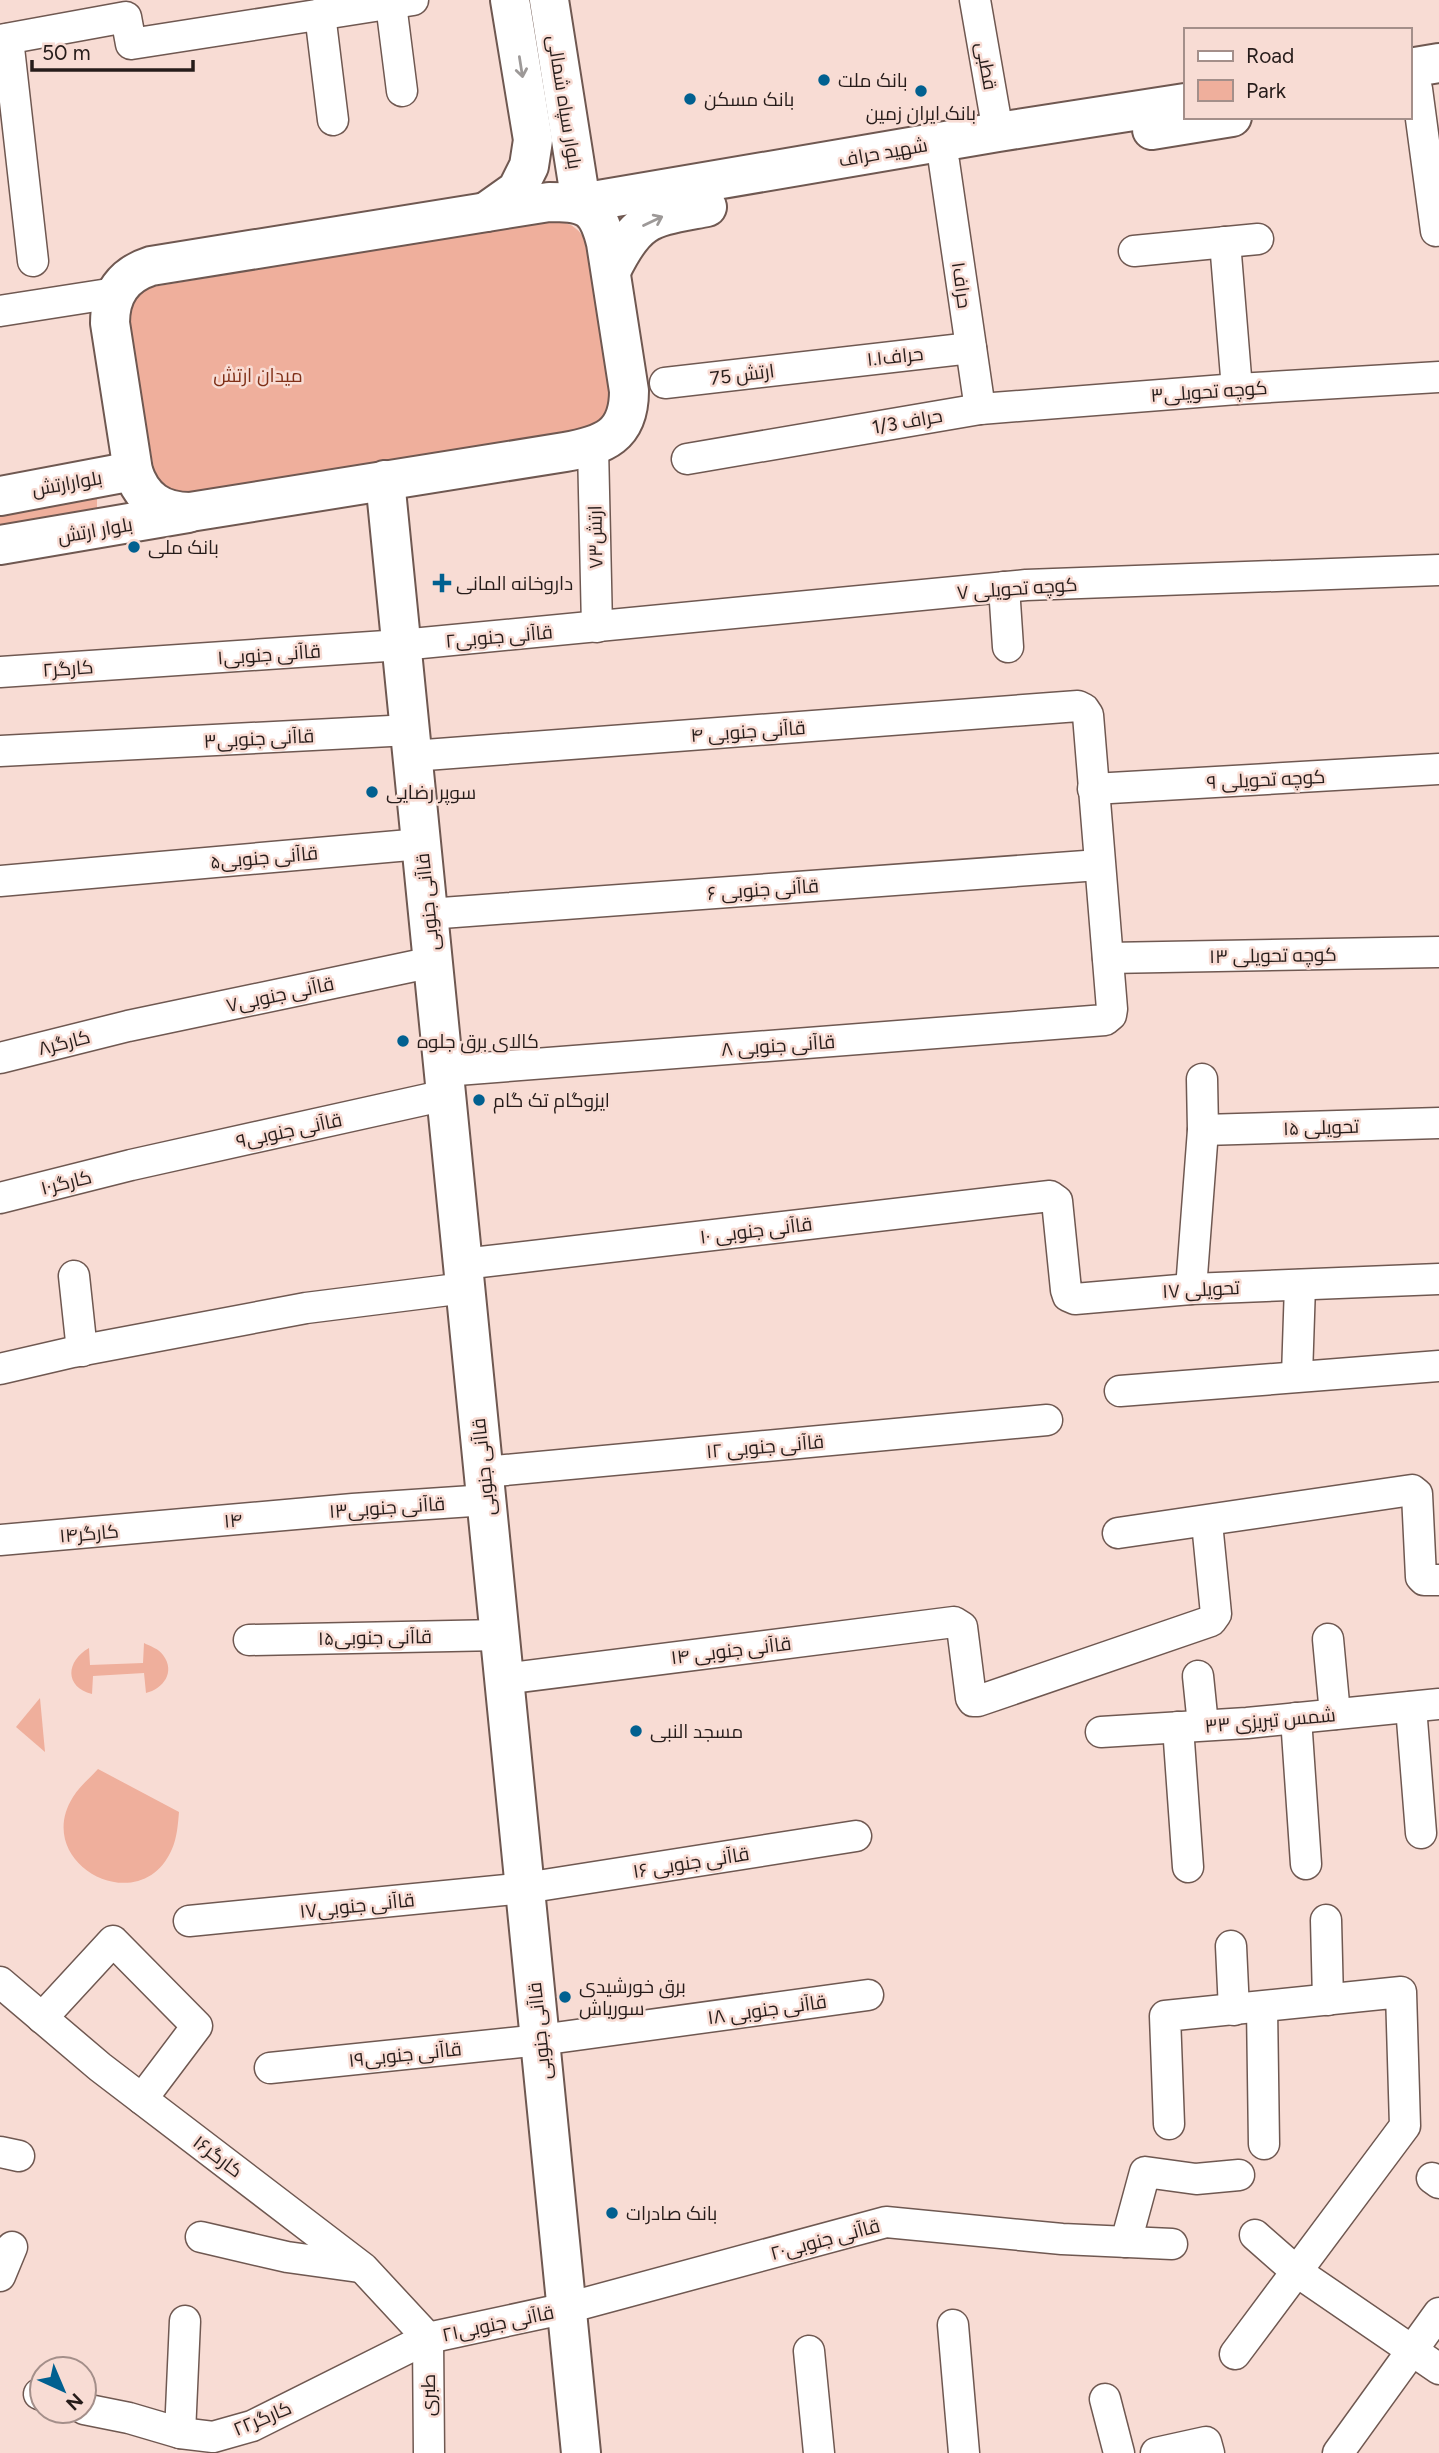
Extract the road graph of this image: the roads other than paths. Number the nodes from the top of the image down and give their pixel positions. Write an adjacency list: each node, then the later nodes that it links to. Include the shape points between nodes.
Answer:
1 (510, 0): 14 (main road, بلوار سپاه شمالی, one-way to 14)
2 (549, 0): 14 (main road, بلوار سپاه شمالی)
3 (975, 0): 13 (street, قطبی)
4 (402, 2): 6 (street); 9 (street)
5 (125, 9): 6 (street, via 131,44); 7 (street)
6 (320, 14): 12 (street)
7 (4, 40): 23 (street)
8 (1423, 79): 19 (street)
9 (402, 90)
10 (1184, 103): 13 (main road, شهید حراف)
11 (1219, 119): 15 (main road)
12 (333, 120)
13 (999, 132): 16 (main road, شهید حراف)
14 (551, 137): 17 (main road, بلوار سپاه شمالی); 18 (main road, بلوار سپاه شمالی, via 517,190)
15 (944, 162): 16 (main road); 27 (street, حراف۱)
16 (742, 188): 17 (main road, شهید حراف); 24 (main road, one-way to 16, via 638,228 659,216)
17 (581, 203): 18 (main road, via 550,202); 24 (main road, via 594,212 602,228)
18 (486, 212): 25 (main road, via 151,266 131,275)
19 (1438, 231)
20 (1258, 239): 21 (street)
21 (1225, 242): 22 (street); 31 (street)
22 (1134, 251)
23 (33, 261)
24 (611, 271): 33 (main road, via 629,406 615,434)
25 (115, 293): 26 (street); 35 (main road, via 110,323)
26 (0, 311)
27 (971, 348): 28 (street, حراف۱.۱); 32 (street, حراف۱)
28 (818, 365): 30 (street, 75 ارتش)
29 (1439, 377): 31 (street, کوچه تحویلی۳)
30 (666, 383)
31 (1237, 388): 32 (street, کوچه تحویلی۳)
32 (980, 409): 34 (street, 1/3 حراف)
33 (593, 447): 36 (main road); 42 (street, ارتش۷۳)
34 (687, 459)
35 (133, 471): 37 (main road, بلوارارتش); 38 (main road, via 147,498 175,512)
36 (385, 480): 38 (main road); 43 (main road, قاآنی جنوبی)
37 (0, 496)
38 (190, 512): 39 (main road, بلوار ارتش)
39 (0, 545)
40 (1439, 570): 41 (street, کوچه تحویلی ۷)
41 (1004, 587): 42 (street, کوچه تحویلی ۷); 44 (street)
42 (597, 627): 43 (street, ۲قاآنی جنوبی)
43 (401, 645): 45 (street, قاآنی جنوبی۱); 47 (main road, قاآنی جنوبی)
44 (1008, 647)
45 (136, 664): 46 (street, کارگر۲)
46 (0, 672)
47 (411, 743): 48 (street, قاآنی جنوبی۳); 50 (street, قاآنی جنوبی ۴, via 1078,706 1088,715); 51 (main road, قاآنی جنوبی)
48 (0, 751)
49 (1439, 769): 50 (street, کوچه تحویلی ۹)
50 (1093, 789): 52 (street)
51 (421, 844): 53 (street, قاآنی جنوبی۵); 54 (main road, قاآنی جنوبی)
52 (1099, 865): 54 (street, قاآنی جنوبی ۶); 56 (street)
53 (0, 881)
54 (428, 914): 57 (main road, قاآنی جنوبی)
55 (1439, 952): 56 (street, کوچه تحویلی ۱۳)
56 (1108, 958): 61 (street, قاآنی جنوبی ۸, via 1112,1009 1105,1020)
57 (433, 962): 58 (street, قاآنی جنوبی۷); 61 (main road, قاآنی جنوبی)
58 (128, 1026): 59 (street, کارگر۸)
59 (0, 1058)
60 (1202, 1079): 63 (street)
61 (445, 1083): 64 (street, قاآنی جنوبی۹); 68 (main road, قاآنی جنوبی)
62 (1439, 1123): 63 (street, تحویلی ۱۵)
63 (1203, 1130): 71 (street)
64 (131, 1165): 66 (street, کارگر۱۰)
65 (1050, 1196): 68 (street, قاآنی جنوبی ۱۰); 71 (street, تحویلی ۱۷, via 1057,1201 1068,1296)
66 (0, 1198)
67 (74, 1276): 72 (street)
68 (464, 1276): 72 (street, قاآنی جنوبی ۱۰); 78 (main road, قاآنی جنوبی)
69 (1439, 1279): 70 (street, تحویلی ۱۷)
70 (1300, 1285): 71 (street, تحویلی ۱۷); 75 (street)
71 (1191, 1289)
72 (82, 1351): 74 (street, قاآنی جنوبی ۱۰)
73 (1439, 1366): 75 (street)
74 (0, 1369)
75 (1297, 1376): 76 (street)
76 (1120, 1391)
77 (1047, 1420): 78 (street, قاآنی جنوبی ۱۲)
78 (485, 1486): 79 (street, قاآنی جنوبی۱۳); 85 (main road, قاآنی جنوبی)
79 (288, 1515): 80 (street, ۱۴)
80 (177, 1525): 83 (street, کارگر۱۴)
81 (1118, 1533): 84 (street, via 1412,1490 1417,1494 1421,1577)
82 (1208, 1533): 89 (street, قاآنی جنوبی ۱۴, via 1216,1614 1210,1621 978,1701 971,1698 962,1627 954,1622)
83 (0, 1540)
84 (1439, 1580)
85 (500, 1634): 87 (street, قاآنی جنوبی۱۵); 89 (main road, قاآنی جنوبی)
86 (1328, 1639): 91 (street)
87 (249, 1640)
88 (1198, 1676): 93 (street)
89 (504, 1679): 99 (main road, قاآنی جنوبی)
90 (1425, 1706): 91 (street, شمس تبریزی ۳۳); 95 (street)
91 (1335, 1714): 92 (street, شمس تبریزی ۳۳)
92 (1296, 1718): 93 (street, شمس تبریزی ۳۳); 97 (street)
93 (1190, 1726): 94 (street, شمس تبریزی ۳۳); 98 (street)
94 (1101, 1732)
95 (1421, 1833)
96 (856, 1836): 99 (street, قاآنی جنوبی ۱۶)
97 (1306, 1864)
98 (1188, 1867)
99 (525, 1888): 101 (street, قاآنی جنوبی۱۷); 108 (main road, قاآنی جنوبی)
100 (1326, 1920): 105 (street)
101 (189, 1922)
102 (1231, 1946): 106 (street)
103 (0, 1982): 107 (street, کارگر۱۶)
104 (868, 1995): 108 (street, قاآنی جنوبی ۱۸)
105 (1328, 2000): 106 (street); 120 (street, via 1401,1992 1405,2126)
106 (1248, 2008): 111 (street, via 1165,2017); 112 (street)
107 (42, 2018): 110 (street, کارگر۱۶); 110 (street, via 113,1941 197,2026)
108 (540, 2040): 109 (street, قاآنی جنوبی۱۹); 122 (main road, قاآنی جنوبی)
109 (270, 2068)
110 (142, 2099): 119 (street, کارگر۱۶)
111 (1169, 2124)
112 (1264, 2144)
113 (1240, 2175): 116 (street, via 1196,2179 1146,2172)
114 (1255, 2235): 120 (street)
115 (201, 2237): 119 (street)
116 (1126, 2242): 117 (street, ۲۰قاآنی جنوبی); 122 (street, ۲۰قاآنی جنوبی, via 887,2222)
117 (1172, 2244)
118 (12, 2247): 121 (street)
119 (363, 2268): 126 (street, کارگر۱۶)
120 (1296, 2270): 127 (street); 129 (street)
121 (3, 2283)
122 (567, 2308): 126 (street, قاآنی جنوبی۲۱); 136 (main road, قاآنی جنوبی)
123 (1439, 2313): 127 (street)
124 (185, 2321): 133 (street)
125 (953, 2325): 138 (street)
126 (428, 2338): 133 (street, ۲۲کارگر, via 251,2426 213,2437); 135 (street, طبری)
127 (1412, 2350): 130 (street); 141 (street)
128 (809, 2351): 137 (street)
129 (1235, 2354)
130 (1439, 2370)
131 (1105, 2399): 139 (street)
132 (98, 2412): 133 (street, ۲۲کارگر)
133 (180, 2433)
134 (1207, 2447): 140 (street)
135 (429, 2453)
136 (582, 2453)
137 (819, 2453)
138 (964, 2453)
139 (1119, 2453)
140 (1156, 2453)
141 (1338, 2453)

